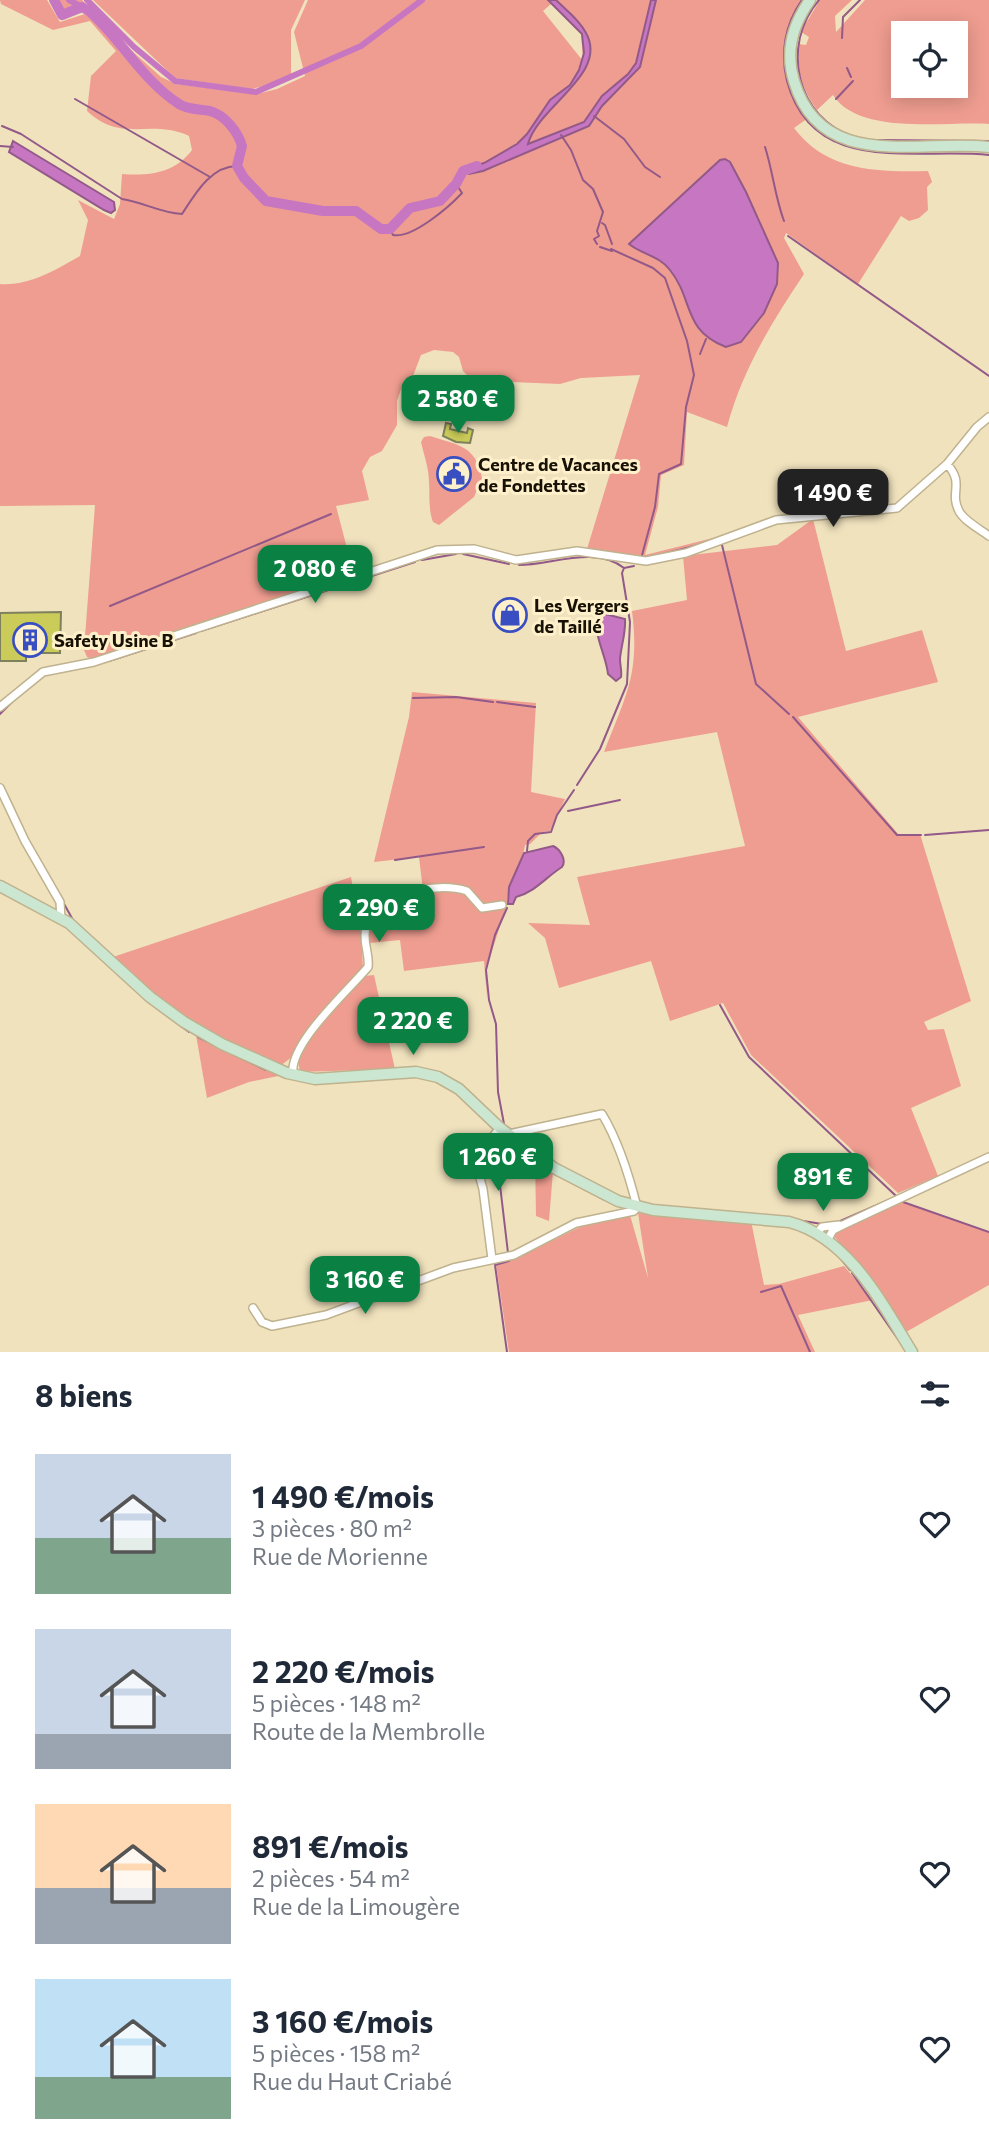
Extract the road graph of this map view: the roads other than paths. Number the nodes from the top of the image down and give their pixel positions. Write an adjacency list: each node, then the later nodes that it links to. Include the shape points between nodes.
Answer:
1 (810, 0): 2 (street, via 793,36 791,68 802,101 824,127 867,146)
2 (989, 147)
3 (989, 417): 4 (street)
4 (947, 464): 5 (street, via 957,478 962,516); 6 (street, via 897,509 776,520 686,553 646,561 578,551 516,560 474,549 437,550 94,662 50,669)
5 (989, 536)
6 (0, 708)
7 (0, 788): 10 (street, via 60,902)
8 (0, 886): 10 (street)
9 (502, 905): 11 (street, via 482,908 467,891 448,889 404,894 383,904 366,927 368,967 304,1043 292,1064)
10 (61, 919): 11 (street, via 184,1022)
11 (293, 1075): 12 (street, via 315,1079 427,1073 459,1089)
12 (504, 1130): 14 (street, via 576,1181); 14 (street, via 602,1114 612,1130); 18 (street, via 480,1152 476,1164 484,1189)
13 (989, 1157): 15 (street)
14 (637, 1207): 16 (street, via 789,1222); 18 (street, via 576,1223 523,1251)
15 (843, 1225): 16 (street, via 825,1226); 17 (street)
16 (818, 1232): 17 (street)
17 (828, 1239): 20 (street)
18 (492, 1259): 19 (street, via 306,1320 269,1326)
19 (253, 1308)
20 (912, 1352)

